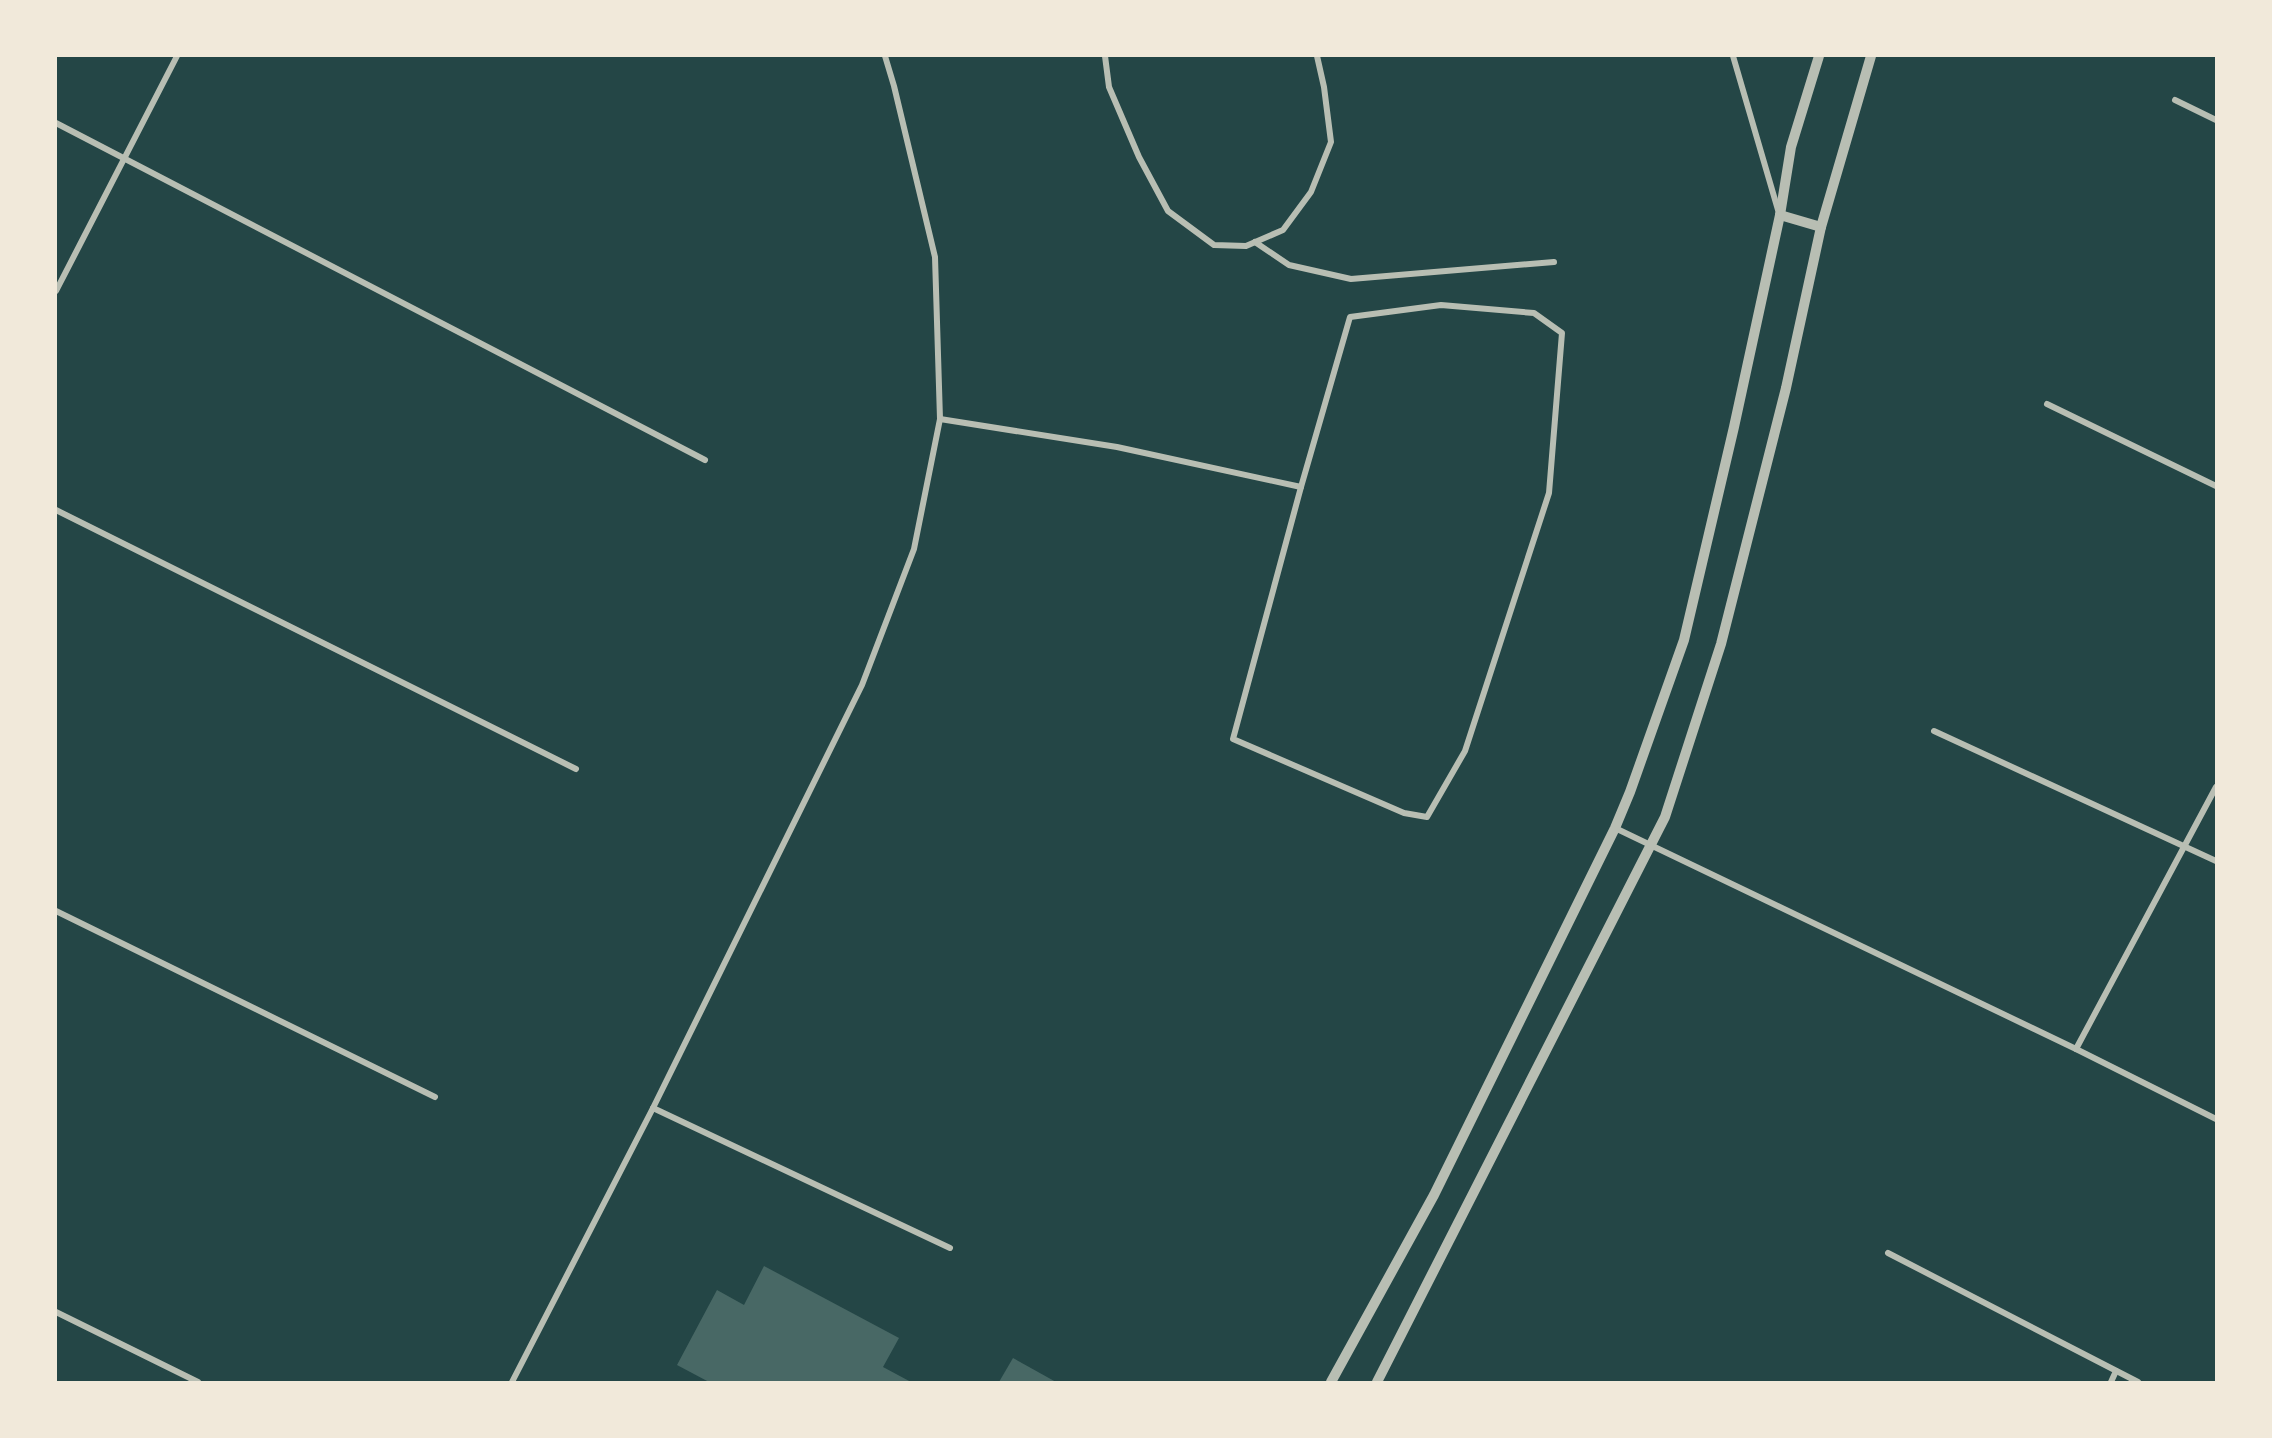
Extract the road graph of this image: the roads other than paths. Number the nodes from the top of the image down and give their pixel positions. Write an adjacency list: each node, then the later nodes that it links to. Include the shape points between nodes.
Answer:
1 (177, 56): 11 (street)
2 (885, 56): 18 (street, via 935,257)
3 (1105, 56): 14 (street, via 1109,87 1139,158 1168,211 1214,245 1246,246)
4 (1317, 56): 14 (street, via 1331,142 1311,192 1283,230)
5 (1733, 56): 12 (street)
6 (1819, 56): 12 (street, via 1791,147)
7 (1870, 56): 13 (street)
8 (2175, 100): 9 (street)
9 (2217, 120)
10 (56, 123): 11 (street)
11 (124, 158): 16 (street); 19 (street)
12 (1780, 214): 13 (street); 26 (street, via 1684,640)
13 (1821, 227): 27 (street, via 1786,388 1721,644 1665,817)
14 (1255, 242): 15 (street, via 1289,266 1351,279)
15 (1554, 262)
16 (56, 291)
17 (2047, 404): 20 (street)
18 (940, 419): 21 (street, via 1117,447); 33 (street, via 915,549 862,685)
19 (705, 460)
20 (2217, 486)
21 (1301, 487): 21 (street, via 1233,739 1404,813 1427,817 1465,751 1549,493 1562,333 1534,314 1441,305 1350,317)
22 (56, 510): 24 (street)
23 (1934, 731): 28 (street)
24 (576, 769)
25 (2217, 787): 28 (street)
26 (1615, 828): 27 (street); 41 (street, via 1434,1195)
27 (1651, 844): 31 (street); 42 (street)
28 (2185, 846): 29 (street); 31 (street)
29 (2217, 861)
30 (56, 911): 32 (street)
31 (2076, 1049): 34 (street)
32 (435, 1097)
33 (652, 1108): 35 (street); 40 (street)
34 (2217, 1119)
35 (950, 1248)
36 (1888, 1253): 38 (street)
37 (56, 1311): 39 (street)
38 (2116, 1371): 43 (street); 44 (street)
39 (198, 1383)
40 (512, 1383)
41 (1331, 1383)
42 (1377, 1383)
43 (2110, 1383)
44 (2138, 1383)

